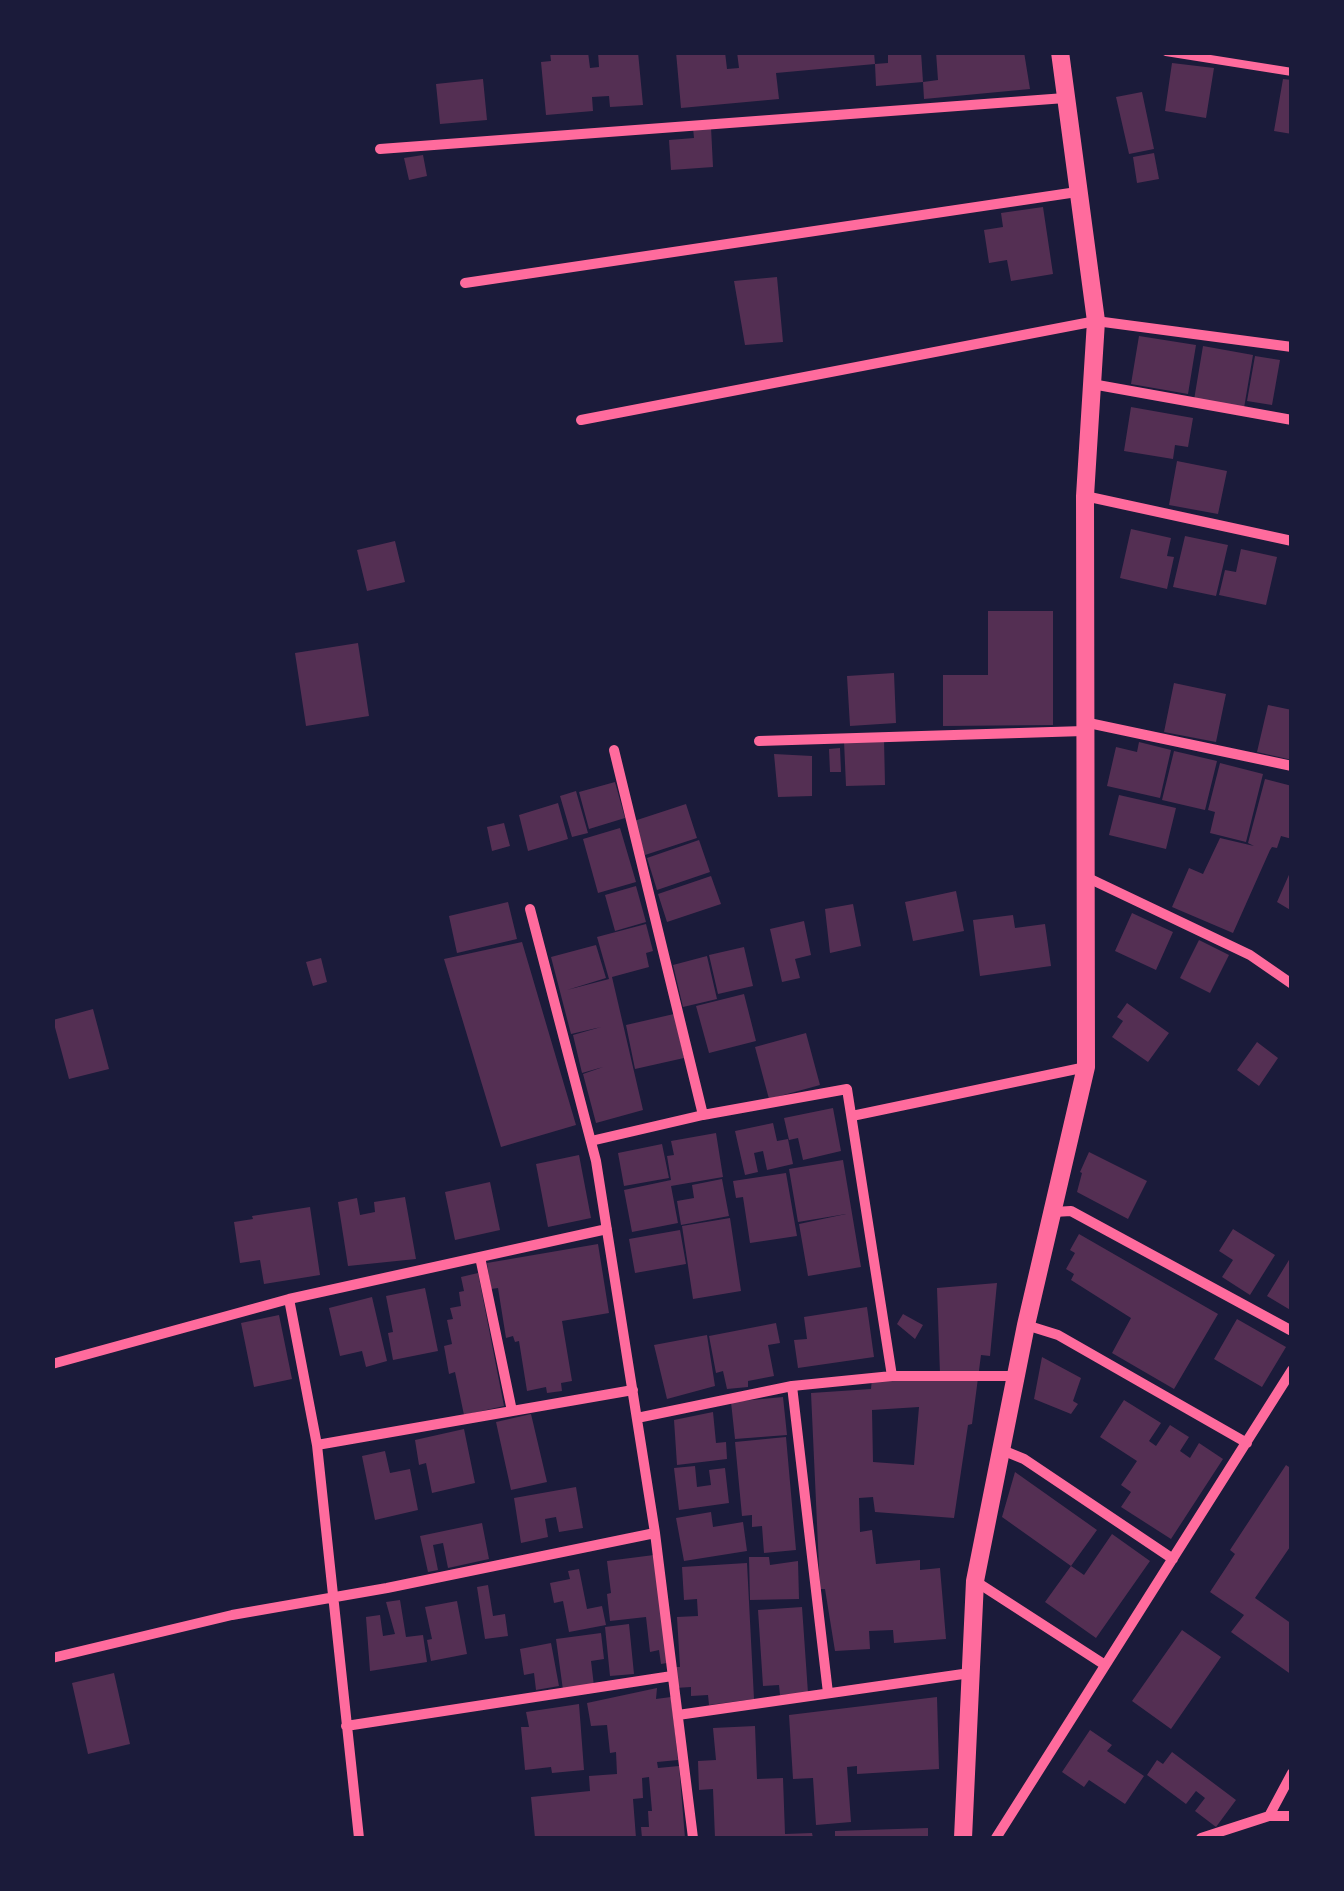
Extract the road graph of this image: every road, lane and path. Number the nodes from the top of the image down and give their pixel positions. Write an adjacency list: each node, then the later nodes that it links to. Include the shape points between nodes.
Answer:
1 (1060, 52): 4 (street)
2 (1166, 52): 3 (lane)
3 (1292, 72)
4 (1066, 98): 5 (street); 6 (street)
5 (380, 149)
6 (1077, 192): 7 (street); 8 (street)
7 (466, 283)
8 (1096, 321): 9 (street); 10 (street); 11 (street)
9 (1292, 347)
10 (1092, 384): 12 (street); 13 (street)
11 (581, 420)
12 (1292, 420)
13 (1084, 496): 14 (street); 15 (street)
14 (1292, 541)
15 (1084, 726): 16 (street); 18 (street); 19 (street)
16 (759, 740)
17 (614, 750): 23 (street)
18 (1292, 766)
19 (1084, 876): 21 (street, via 1250,955); 22 (street)
20 (530, 909): 25 (street)
21 (1292, 984)
22 (1086, 1066): 24 (street); 26 (street)
23 (702, 1115): 24 (street, via 847,1089); 25 (street)
24 (852, 1116): 34 (street)
25 (591, 1140): 27 (street)
26 (1054, 1212): 30 (street); 31 (street, via 1071,1211)
27 (607, 1229): 28 (street); 37 (street)
28 (480, 1257): 29 (street); 38 (street)
29 (290, 1299): 32 (street); 41 (street)
30 (1026, 1325): 35 (street); 40 (street, via 1058,1335)
31 (1292, 1331)
32 (52, 1364)
33 (1292, 1370): 40 (street)
34 (892, 1376): 35 (street); 36 (street)
35 (1016, 1376): 42 (street)
36 (792, 1386): 39 (street); 51 (street)
37 (633, 1390): 38 (street); 39 (street)
38 (512, 1411): 41 (street)
39 (637, 1418): 43 (street)
40 (1247, 1443): 44 (street)
41 (317, 1445): 46 (street)
42 (1002, 1450): 44 (street); 45 (street)
43 (655, 1532): 46 (street); 50 (street)
44 (1172, 1559): 48 (street)
45 (976, 1580): 48 (street); 49 (street)
46 (336, 1597): 47 (street); 53 (street)
47 (52, 1658)
48 (1105, 1665): 60 (street)
49 (970, 1673): 51 (street); 59 (street)
50 (672, 1676): 52 (street); 53 (street)
51 (828, 1694): 52 (street)
52 (678, 1715): 58 (street)
53 (346, 1726): 57 (street)
54 (1292, 1773): 55 (street)
55 (1270, 1816): 56 (street); 61 (street)
56 (1292, 1816)
57 (359, 1838)
58 (693, 1838)
59 (963, 1838)
60 (996, 1838)
61 (1200, 1838)

